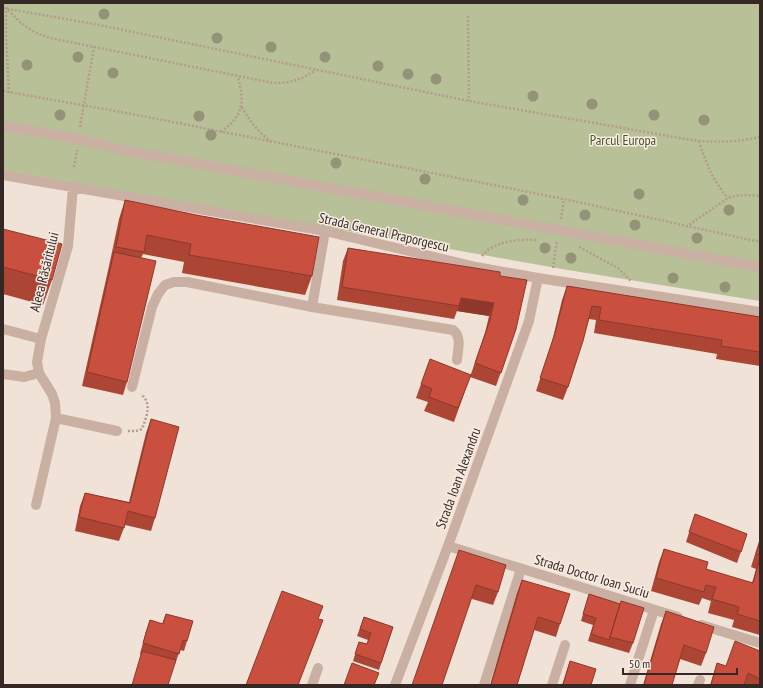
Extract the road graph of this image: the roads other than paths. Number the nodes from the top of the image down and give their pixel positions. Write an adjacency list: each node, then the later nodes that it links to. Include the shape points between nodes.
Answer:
1 (3, 126): 5 (street)
2 (3, 175): 3 (street, Strada General Praporgescu)
3 (73, 187): 4 (street, Strada General Praporgescu); 10 (street, Aleea Răsăritului, via 64,246)
4 (325, 231): 6 (street, Strada General Praporgescu, via 476,267); 7 (street)
5 (760, 267)
6 (538, 278): 8 (street, Strada General Praporgescu); 18 (street, Strada Ioan Alexandru, via 529,321)
7 (312, 307): 11 (street, via 453,330 458,333 459,338); 14 (street, via 187,282 174,282 165,286 152,307)
8 (760, 312)
9 (3, 329): 10 (street)
10 (42, 339): 12 (street, Aleea Răsăritului, via 37,362)
11 (456, 360)
12 (39, 373): 13 (street, via 24,377); 15 (street, via 52,394)
13 (3, 374)
14 (132, 387)
15 (56, 418): 16 (street); 17 (street)
16 (118, 431)
17 (36, 505)
18 (448, 546): 19 (street, Strada Doctor Ioan Suciu); 25 (street, Strada Ioan Alexandru)
19 (521, 568): 20 (street, Strada Doctor Ioan Suciu); 26 (street, Strada Doctor Ioan Suciu)
20 (654, 610): 21 (street, Strada Doctor Ioan Suciu); 28 (street, Strada Doctor Ioan Suciu)
21 (760, 643)
22 (565, 645): 27 (street)
23 (318, 668): 24 (street)
24 (312, 685)
25 (395, 685)
26 (484, 685)
27 (552, 685)
28 (630, 685)

